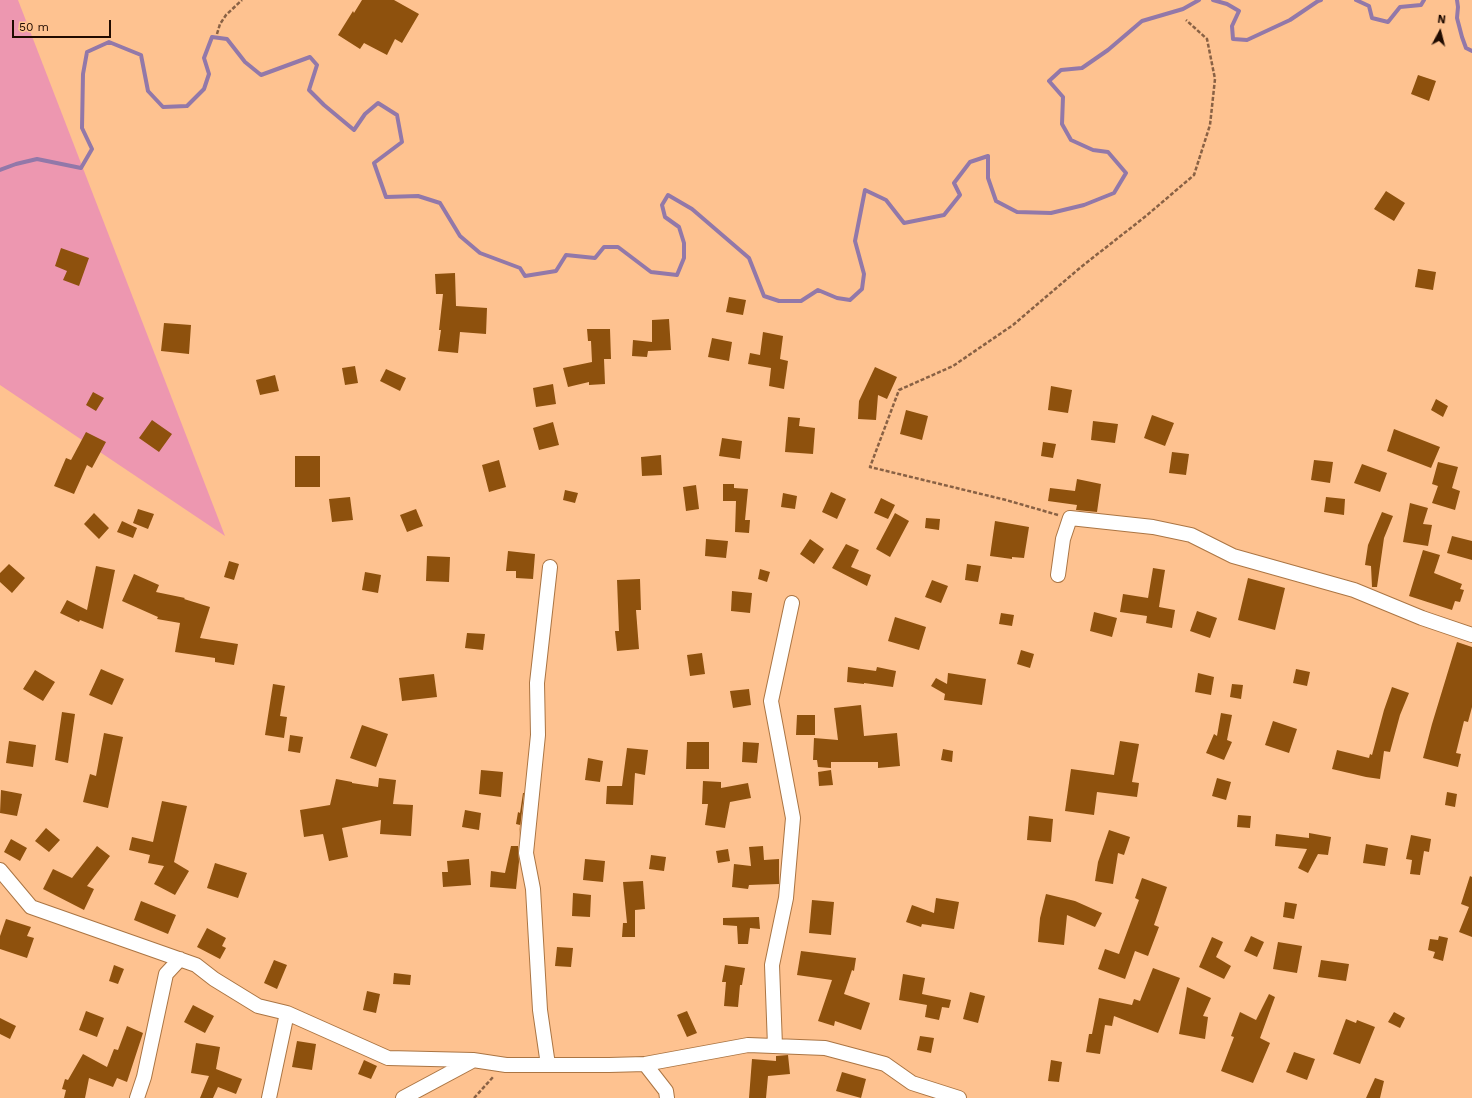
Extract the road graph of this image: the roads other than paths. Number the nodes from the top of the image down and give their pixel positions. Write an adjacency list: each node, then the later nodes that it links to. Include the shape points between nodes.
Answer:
1 (550, 566): 11 (street, via 536,683 538,736 526,853 533,889 540,1010)
2 (1058, 575): 4 (street, via 1063,539 1070,518 1154,527 1191,535 1232,556 1354,590)
3 (792, 604): 8 (street, via 771,701 793,818 786,898 772,965)
4 (1472, 635)
5 (0, 870): 6 (street, via 32,907)
6 (180, 959): 7 (street, via 196,965 258,1006); 12 (street, via 166,974 144,1077)
7 (287, 1012): 9 (street, via 388,1058); 13 (street)
8 (775, 1046): 10 (street, via 748,1045); 16 (street, via 824,1048 885,1064 912,1083)
9 (473, 1060): 11 (street, via 506,1065); 14 (street)
10 (645, 1064): 11 (street); 15 (street, via 666,1091)
11 (548, 1066)
12 (137, 1098)
13 (269, 1098)
14 (403, 1098)
15 (667, 1098)
16 (959, 1098)

